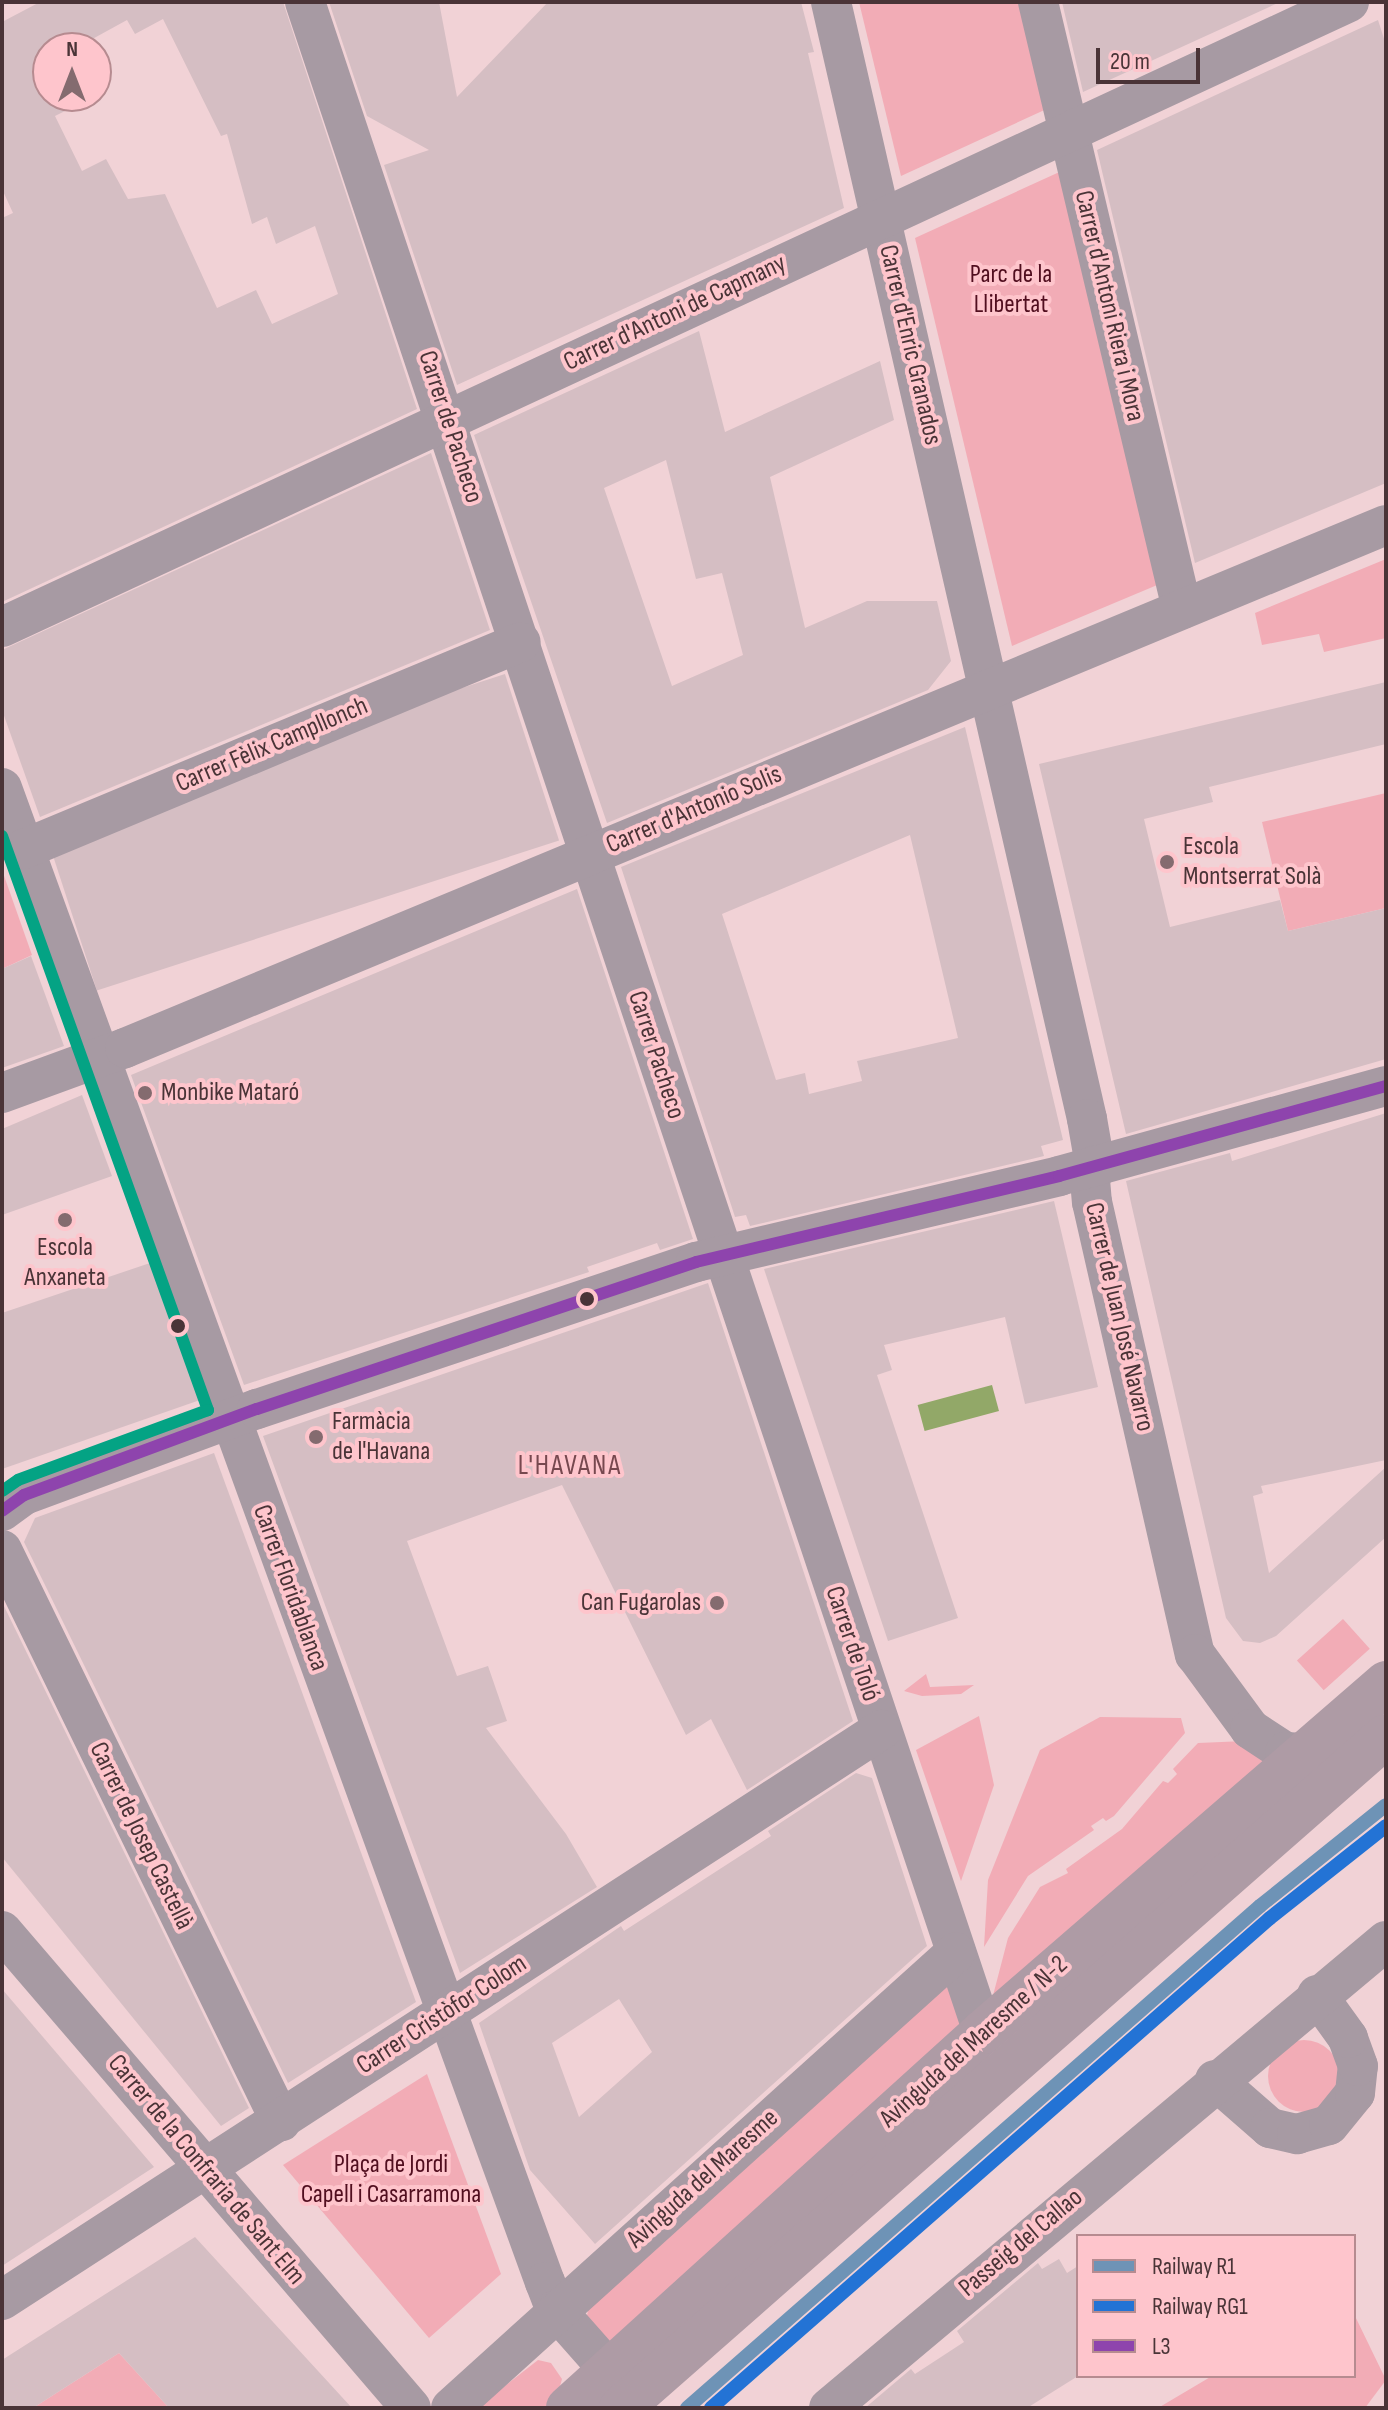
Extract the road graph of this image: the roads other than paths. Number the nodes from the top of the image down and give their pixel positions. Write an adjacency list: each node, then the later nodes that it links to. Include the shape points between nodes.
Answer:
1 (305, 2): 7 (street, Carrer de Pacheco)
2 (831, 2): 6 (street, Carrer d'Enric Granados)
3 (1038, 2): 5 (street, Carrer d'Antoni Riera i Mora)
4 (1349, 2): 5 (street, Carrer d'Antoni de Capmany)
5 (1068, 130): 6 (street, Carrer d'Antoni de Capmany); 9 (street, Carrer d'Antoni Riera i Mora)
6 (881, 217): 7 (street, Carrer d'Antoni de Capmany); 12 (street, Carrer d'Enric Granados)
7 (447, 418): 10 (street, Carrer d'Antoni de Capmany); 11 (street, Carrer de Pacheco)
8 (1386, 525): 9 (street, Carrer d'Antonio Solis)
9 (1182, 609): 12 (street, Carrer d'Antonio Solis)
10 (2, 627)
11 (521, 642): 14 (street, Carrer Fèlix Campllonch); 15 (street, Carrer de Pacheco)
12 (988, 688): 15 (street, Carrer d'Antonio Solis); 19 (street, Carrer de Juan José Navarro)
13 (2, 788): 14 (street, Carrer Floridablanca)
14 (24, 849): 16 (street, Carrer Floridablanca)
15 (590, 854): 16 (street, Carrer d'Antonio Solis); 20 (street, Carrer Pacheco)
16 (98, 1056): 18 (street, Carrer d'Antonio Solis); 21 (street, Carrer Floridablanca)
17 (1386, 1086): 19 (street)
18 (2, 1093)
19 (1095, 1165): 20 (street); 27 (street, Carrer de Juan José Navarro, via 1092,1202 1195,1654 1259,1737 1285,1752)
20 (708, 1259): 21 (street); 25 (street, Carrer de Toló)
21 (228, 1420): 22 (street, via 24,1495); 32 (street, Carrer Floridablanca)
22 (2, 1511)
23 (2, 1550): 35 (street, Carrer de Josep Castellà)
24 (1386, 1683): 27 (main road, Avinguda del Maresme / N-2)
25 (881, 1730): 30 (street, Carrer de Toló); 32 (street, Carrer Cristòfor Colom)
26 (1386, 1736): 39 (main road, Avinguda del Maresme / N-2)
27 (1305, 1753): 33 (main road, Avinguda del Maresme / N-2)
28 (2, 1931): 36 (street, Carrer de la Confraria de Sant Elm)
29 (1386, 1941): 31 (street, Passeig del Callao)
30 (956, 1952): 33 (street, Carrer de Toló); 38 (street, Avinguda del Maresme)
31 (1317, 1995): 34 (street, Passeig del Callao); 34 (street, via 1348,2038 1358,2066 1355,2093 1337,2118 1314,2132 1284,2133 1246,2110)
32 (445, 2012): 35 (street, Carrer Cristòfor Colom); 38 (street, Carrer Floridablanca)
33 (983, 2032): 39 (main road, Avinguda del Maresme / N-2)
34 (1215, 2080): 43 (street, Passeig del Callao)
35 (281, 2122): 36 (street, Carrer Cristòfor Colom)
36 (204, 2171): 37 (street, Carrer Cristòfor Colom); 40 (street, Carrer de la Confraria de Sant Elm)
37 (2, 2300)
38 (556, 2310): 39 (street, Carrer Floridablanca); 41 (street, Avinguda del Maresme)
39 (610, 2396): 42 (main road, Avinguda del Maresme / N-2)
40 (411, 2408)
41 (451, 2408)
42 (568, 2408)
43 (829, 2408)

